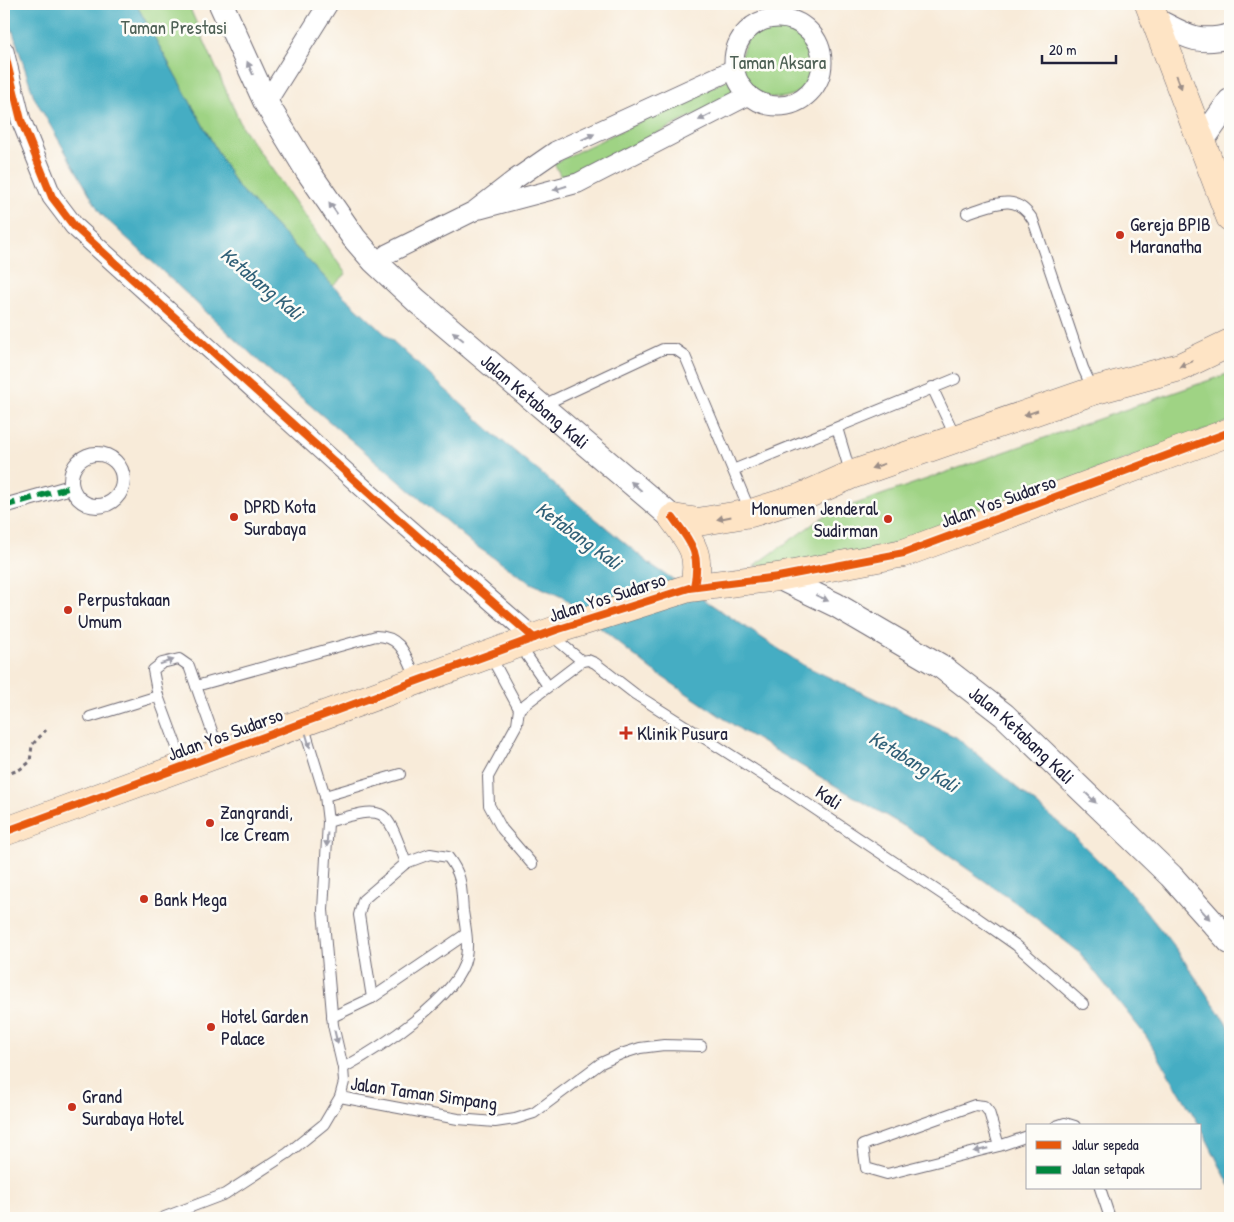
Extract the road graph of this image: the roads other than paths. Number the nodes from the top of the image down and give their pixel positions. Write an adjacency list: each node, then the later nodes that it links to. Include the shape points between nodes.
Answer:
1 (221, 4): 9 (street, Jalan Ketabang Kali, one-way to 1)
2 (328, 4): 9 (street)
3 (1152, 12): 4 (street, via 1192,38 1211,41); 10 (main road, one-way to 10)
4 (1230, 36)
5 (4, 51): 33 (street, via 24,128 52,197 74,226 382,505)
6 (734, 68): 7 (street, via 739,83); 7 (street, via 739,40 760,21 775,17 790,19 814,35 821,48 823,62 814,89 803,100 775,107); 11 (street, one-way to 6, via 556,151)
7 (749, 95): 11 (street, one-way to 11, via 578,183)
8 (1230, 101): 10 (street)
9 (266, 103): 14 (street, Jalan Ketabang Kali, one-way to 9)
10 (1201, 142): 13 (main road)
11 (474, 211): 15 (street)
12 (966, 213): 20 (lane, via 1006,202 1026,208)
13 (1230, 217)
14 (354, 238): 15 (street, via 366,240); 16 (street, Jalan Ketabang Kali)
15 (387, 254): 16 (street, Jalan Ketabang Kali)
16 (397, 282): 21 (street, Jalan Ketabang Kali, one-way to 16)
17 (1230, 344): 20 (main road, one-way to 20, via 1180,367)
18 (955, 379): 19 (lane)
19 (932, 387): 22 (lane); 24 (lane)
20 (1093, 391): 24 (main road, one-way to 24)
21 (541, 406): 25 (lane, via 663,349 675,349 685,356); 30 (street, Jalan Ketabang Kali, one-way to 21)
22 (837, 428): 25 (lane); 26 (lane)
23 (1230, 432): 31 (main road, Jalan Yos Sudarso, via 904,553)
24 (957, 439): 26 (main road, one-way to 26)
25 (733, 470): 29 (lane)
26 (851, 475): 29 (main road, via 802,497)
27 (71, 487): 28 (street)
28 (4, 506)
29 (751, 513): 30 (main road, one-way to 30, via 698,522)
30 (673, 518): 32 (main road, via 696,554 698,568)
31 (778, 577): 32 (main road, Jalan Yos Sudarso); 52 (street, Jalan Ketabang Kali, one-way to 52, via 836,605 942,667 1004,715 1171,876)
32 (692, 587): 33 (main road, Jalan Yos Sudarso)
33 (539, 636): 34 (main road, Jalan Yos Sudarso); 35 (lane, Kali); 38 (lane)
34 (490, 655): 36 (main road, Jalan Yos Sudarso); 40 (lane)
35 (582, 661): 38 (lane); 54 (lane, Kali, via 595,663 635,694 966,910 1016,945)
36 (418, 681): 37 (lane, via 399,643 388,636 376,636); 42 (main road, Jalan Yos Sudarso)
37 (196, 686): 39 (lane, one-way to 37, via 153,670 162,663 179,659 189,666); 43 (lane)
38 (548, 686): 40 (lane)
39 (158, 696): 41 (lane); 44 (lane)
40 (519, 710): 50 (lane, via 517,724 488,777 489,805 502,829)
41 (90, 717)
42 (303, 723): 43 (main road, Jalan Yos Sudarso); 46 (lane, one-way to 46)
43 (220, 753): 44 (main road, Jalan Yos Sudarso)
44 (184, 767): 48 (main road, Jalan Yos Sudarso)
45 (400, 774): 46 (lane)
46 (325, 796): 47 (lane)
47 (328, 822): 49 (lane, via 364,812 386,817); 55 (lane, one-way to 55, via 323,910)
48 (4, 832)
49 (406, 863): 51 (lane, via 430,854 448,857 459,871); 53 (lane, via 363,900 359,915)
50 (532, 864)
51 (466, 934): 53 (lane); 57 (lane, via 466,957 458,978 400,1032)
52 (1230, 942)
53 (372, 998): 55 (lane)
54 (1083, 1004)
55 (332, 1017): 57 (lane, one-way to 57)
56 (701, 1046): 58 (lane, Jalan Taman Simpang, via 664,1045 621,1054 601,1063 534,1113 495,1122 458,1119)
57 (343, 1068): 58 (lane)
58 (340, 1097): 62 (lane, Jalan Taman Simpang, via 324,1124 288,1153 225,1194)
59 (1026, 1137): 60 (lane)
60 (999, 1146): 60 (lane, one-way to 60, via 887,1174 866,1168 863,1145 975,1105 984,1106 989,1112)
61 (1101, 1190): 63 (lane)
62 (162, 1218)
63 (1110, 1218)

